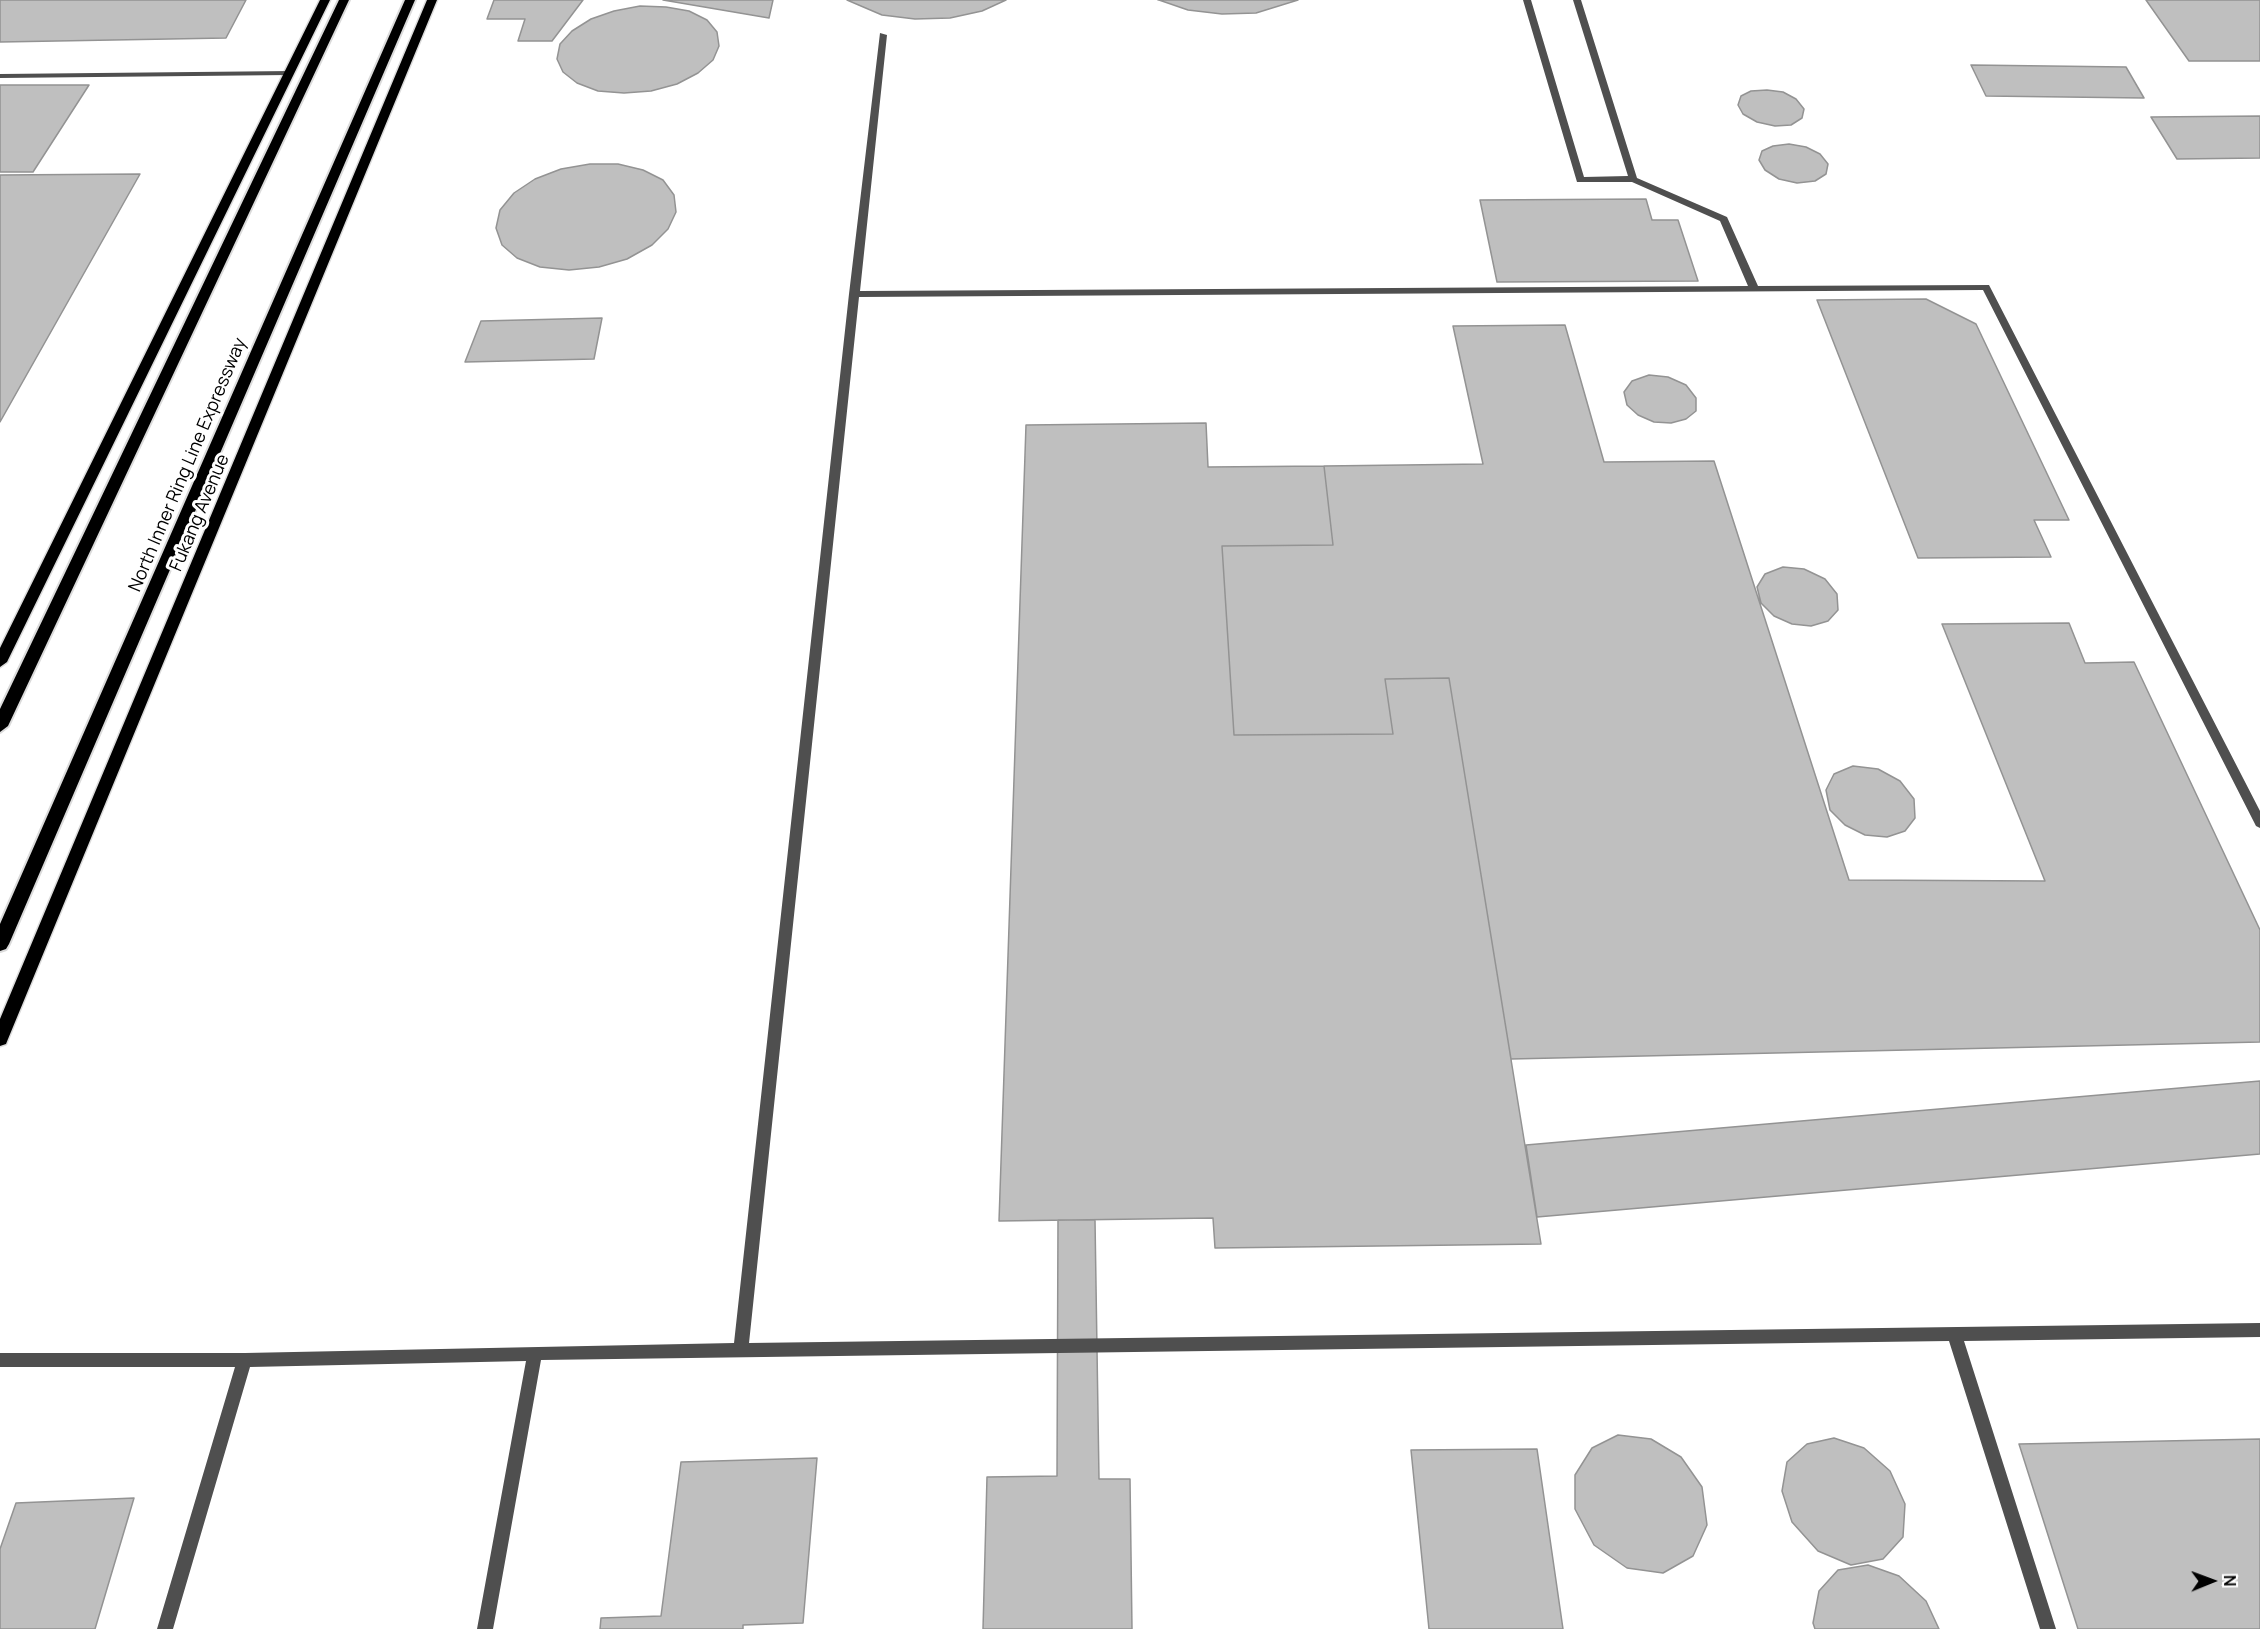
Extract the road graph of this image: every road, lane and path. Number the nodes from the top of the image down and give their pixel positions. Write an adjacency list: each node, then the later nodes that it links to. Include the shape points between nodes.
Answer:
1 (325, 0): 8 (main road)
2 (344, 0): 14 (highway)
3 (410, 0): 16 (highway, North Inner Ring Line Expressway)
4 (432, 0): 17 (main road, Fukang Avenue)
5 (1527, 0): 10 (lane, via 1580,180)
6 (1577, 0): 10 (lane)
7 (883, 34): 12 (lane)
8 (289, 73): 9 (lane); 13 (main road)
9 (0, 75)
10 (1633, 179): 11 (lane, via 1724,219)
11 (1754, 288): 12 (lane); 15 (lane, via 1986,287)
12 (854, 294): 20 (lane)
13 (0, 662)
14 (0, 726)
15 (2260, 823)
16 (0, 944)
17 (0, 1039)
18 (2260, 1330): 19 (lane)
19 (1954, 1334): 20 (lane); 26 (lane)
20 (741, 1350): 21 (lane)
21 (535, 1353): 23 (lane); 25 (lane)
22 (0, 1360): 23 (lane)
23 (245, 1360): 24 (lane)
24 (165, 1629)
25 (485, 1629)
26 (2048, 1629)

